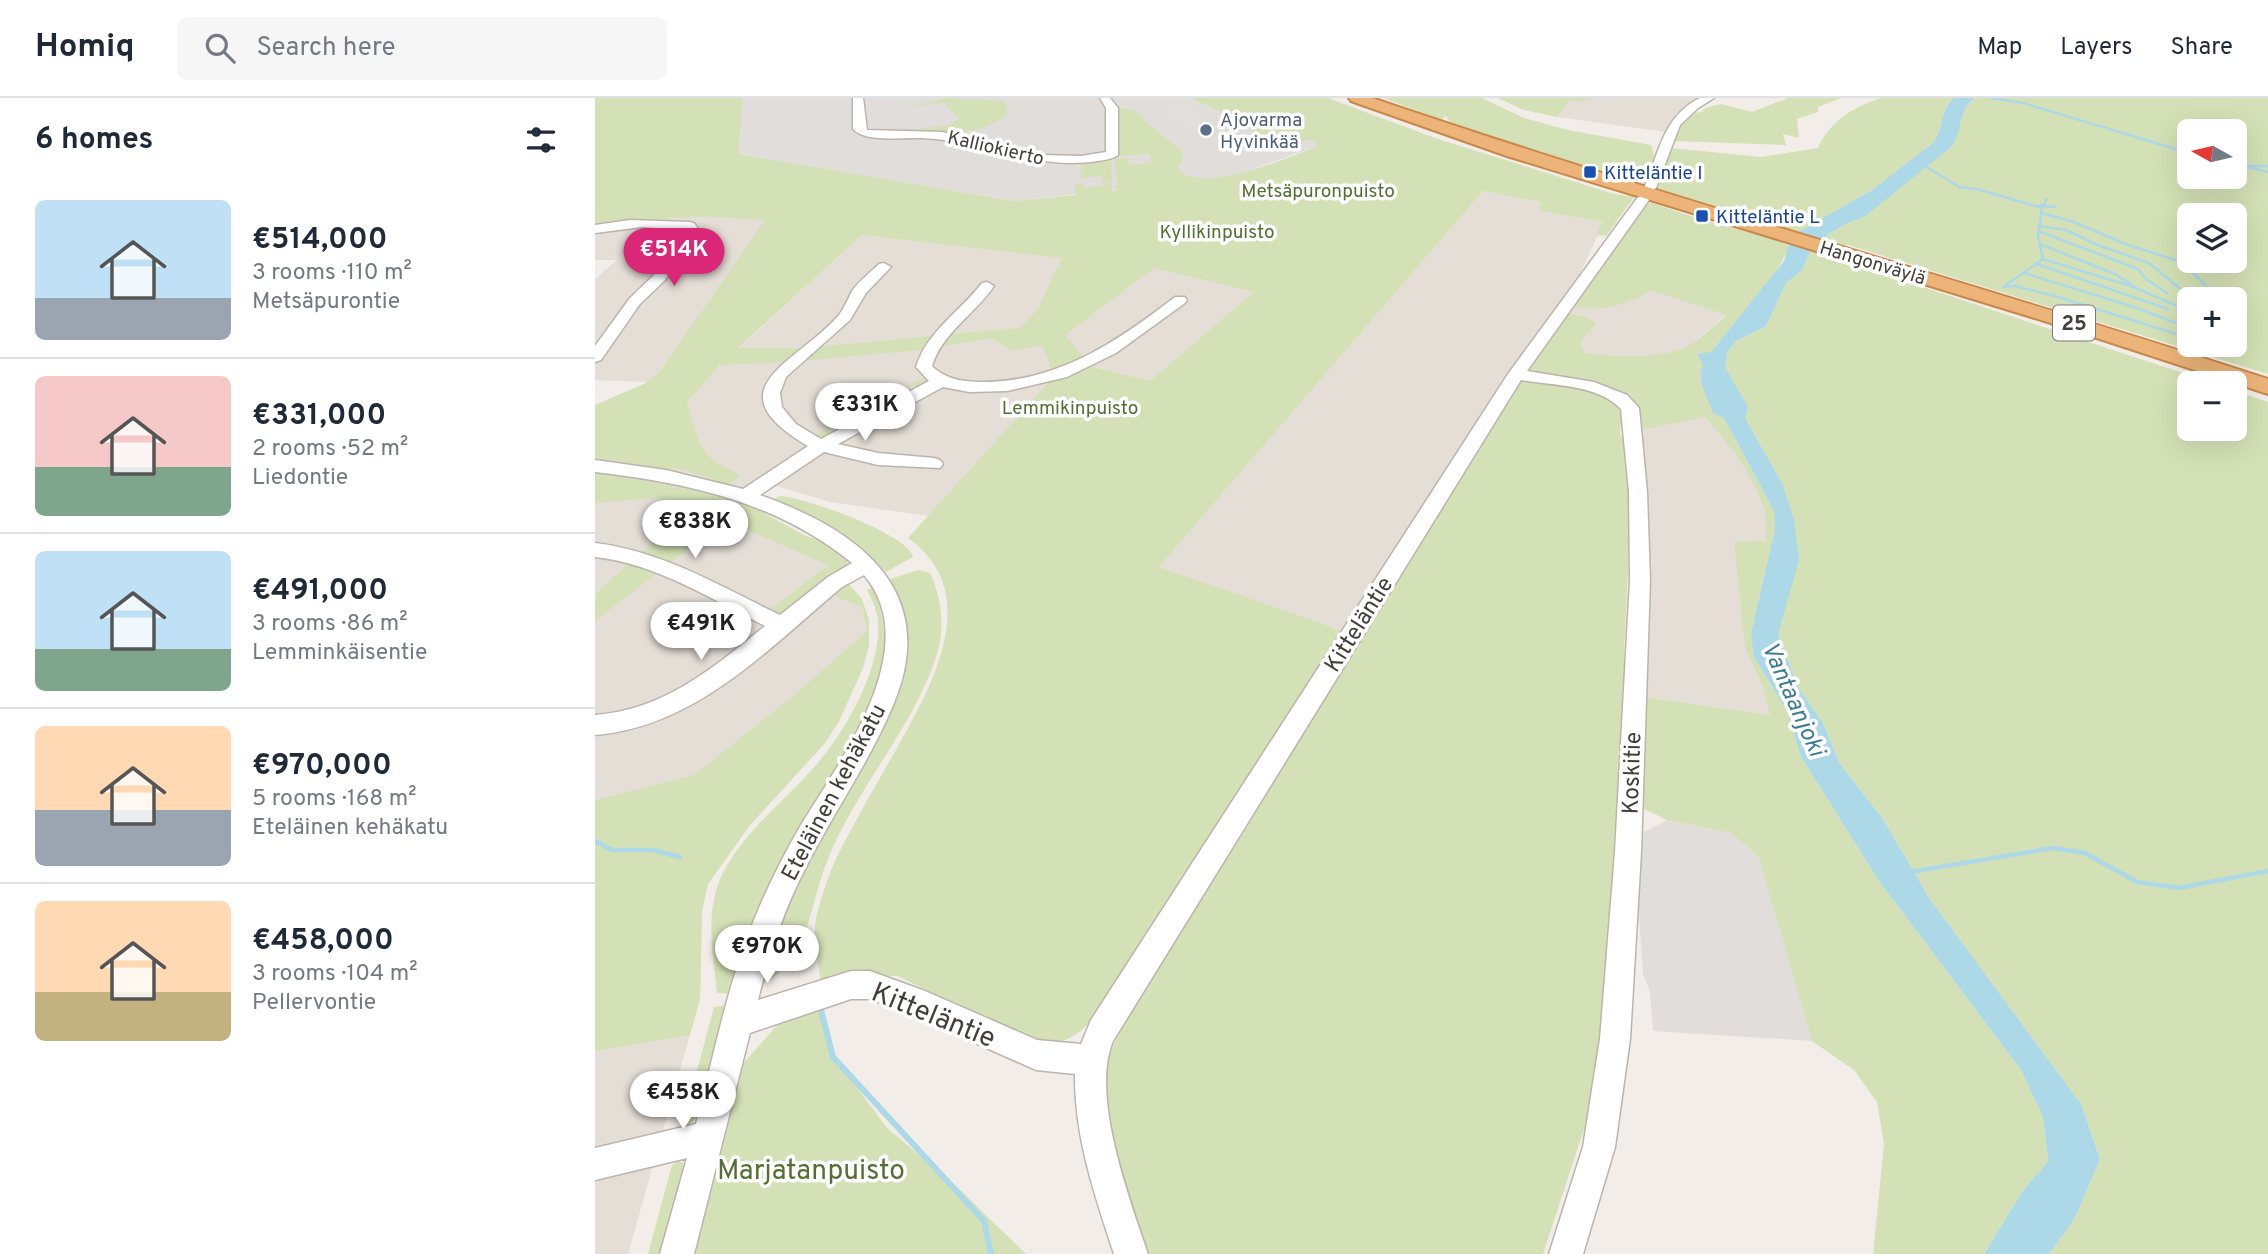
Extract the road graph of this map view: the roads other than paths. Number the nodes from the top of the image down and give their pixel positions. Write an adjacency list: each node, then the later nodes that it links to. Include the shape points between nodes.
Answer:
1 (858, 98): 2 (street, Kalliokierto, via 859,129 864,133 942,135 1042,159 1081,160 1112,155 1112,108)
2 (1105, 98)
3 (1357, 98): 12 (highway, Hangonväylä / 25, via 1513,152 2062,319)
4 (1709, 98): 10 (street, Kitteläntie, via 1691,105 1677,118 1646,194)
5 (595, 229): 9 (street, via 676,225 692,230)
6 (884, 267): 13 (street, via 860,291 845,317 787,366 774,386 772,408 790,428)
7 (987, 286): 11 (street, via 926,354 924,367)
8 (1180, 300): 11 (street, via 1115,349 1066,372 1023,385 992,388)
9 (595, 357)
10 (1516, 374): 22 (street, Kitteläntie, via 1115,1009); 27 (street, Koskitie, via 1622,397 1630,408 1639,492 1639,607 1615,1039 1599,1147)
11 (941, 381): 13 (street)
12 (2268, 387)
13 (821, 446): 14 (street, via 878,459); 16 (street)
14 (934, 464)
15 (595, 466): 16 (street, Eteläinen kehäkatu, via 672,478)
16 (743, 496): 18 (street, Eteläinen kehäkatu, via 814,526)
17 (595, 550): 19 (street, via 655,564)
18 (867, 564): 19 (street, via 835,582); 21 (street, Eteläinen kehäkatu, via 893,615 896,649 889,684 866,736 787,875 768,918)
19 (781, 625): 20 (street, via 689,696 632,719)
20 (595, 725)
21 (738, 1022): 22 (street, Kitteläntie, via 825,992 870,985 1036,1055); 23 (street, Eteläinen kehäkatu)
22 (1091, 1060): 26 (street, Kitteläntie, via 1095,1119 1108,1183)
23 (709, 1137): 24 (street); 25 (street, Eteläinen kehäkatu)
24 (595, 1164)
25 (677, 1254)
26 (1131, 1254)
27 (1566, 1254)

